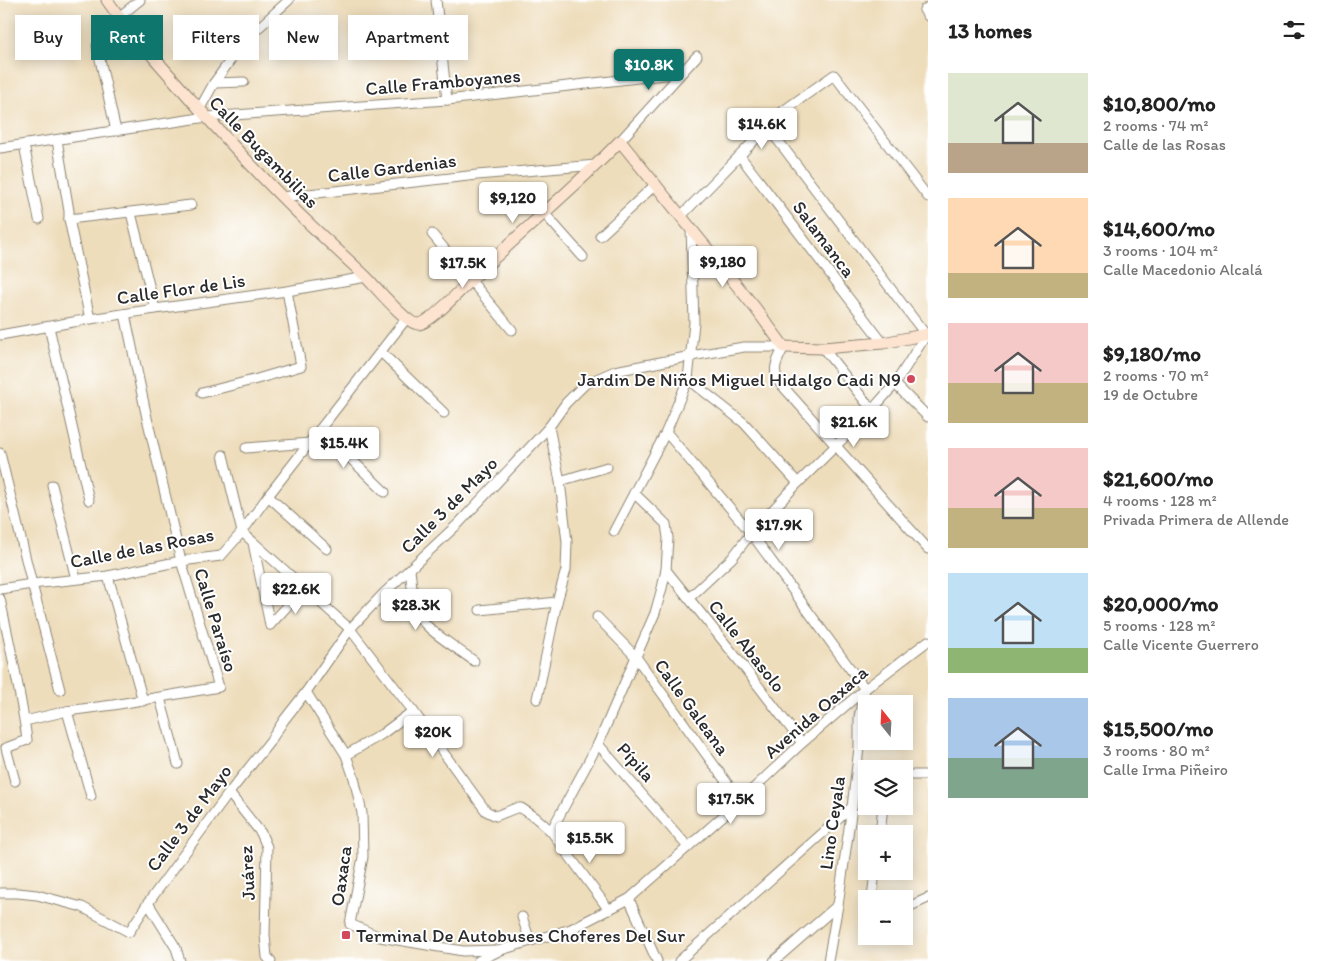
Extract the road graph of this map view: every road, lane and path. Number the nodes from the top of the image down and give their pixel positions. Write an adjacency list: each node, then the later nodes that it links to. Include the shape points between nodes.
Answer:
1 (107, 0): 5 (street, Calle Bugambilias)
2 (140, 0): 6 (street)
3 (289, 0): 12 (street, via 244,41)
4 (436, 0): 13 (street)
5 (118, 15)
6 (121, 15)
7 (697, 56): 10 (street)
8 (99, 60): 16 (street)
9 (156, 60): 14 (street, Calle Bugambilias)
10 (681, 73): 13 (street, Calle Framboyanes); 18 (street)
11 (244, 82): 12 (street)
12 (214, 83): 14 (street)
13 (447, 100): 14 (street, Calle Framboyanes)
14 (203, 114): 16 (street, Calle Framboyanes); 24 (street, Calle Bugambilias)
15 (767, 126): 21 (street); 25 (street, via 834,75); 45 (street)
16 (116, 131): 17 (street, Calle Framboyanes)
17 (57, 140): 19 (street, Calle Framboyanes); 31 (street)
18 (620, 141): 22 (street); 23 (street)
19 (24, 145): 20 (street, Calle Framboyanes); 30 (street)
20 (0, 148)
21 (740, 156): 29 (street); 47 (street, Salamanca)
22 (596, 165): 24 (street, Calle Gardenias, via 477,174); 28 (street)
23 (656, 184): 29 (street); 34 (street)
24 (282, 197): 36 (street, Calle Bugambilias)
25 (928, 197)
26 (191, 206): 27 (street)
27 (131, 212): 31 (street); 39 (street)
28 (544, 213): 35 (street); 37 (street)
29 (681, 216): 32 (street)
30 (39, 219)
31 (69, 219): 41 (street)
32 (691, 228): 48 (street); 51 (street, via 694,323)
33 (432, 234): 37 (street)
34 (600, 236)
35 (583, 257)
36 (366, 277): 38 (street, Calle Flor de Lis); 42 (street, Calle Bugambilias)
37 (471, 280): 42 (street, via 421,324); 44 (street)
38 (287, 291): 39 (street, Calle Flor de Lis); 54 (street, via 301,366)
39 (155, 309): 40 (street, Calle Flor de Lis)
40 (125, 314): 41 (street, Calle Flor de Lis); 80 (street, Calle Paraíso)
41 (90, 319): 43 (street, Calle Flor de Lis)
42 (406, 319): 50 (street, Calle de las Rosas)
43 (49, 327): 46 (street, Calle Flor de Lis); 73 (street)
44 (512, 330)
45 (927, 334): 47 (street, Calle 3 de Mayo); 53 (street)
46 (0, 335)
47 (883, 343): 49 (street, Calle 3 de Mayo)
48 (784, 347): 49 (street, Calle 3 de Mayo); 51 (street, Calle 3 de Mayo, via 744,347); 62 (street, via 776,364 775,376)
49 (823, 348): 55 (street)
50 (382, 352): 56 (street); 59 (street, Calle de las Rosas)
51 (691, 356): 52 (street); 58 (street, Calle 3 de Mayo, via 615,371 584,384)
52 (688, 379): 60 (street); 68 (street, via 744,423)
53 (895, 384): 55 (street); 57 (street)
54 (202, 393)
55 (872, 410): 62 (street)
56 (444, 413)
57 (928, 416)
58 (549, 427): 67 (street); 81 (street, Calle 3 de Mayo, via 459,523)
59 (320, 429): 61 (street, Calle de las Rosas); 70 (street)
60 (666, 432): 71 (street); 76 (street)
61 (310, 443): 63 (street); 72 (street, Calle de las Rosas)
62 (836, 445): 68 (street); 78 (street)
63 (246, 448)
64 (0, 453): 85 (street)
65 (223, 455): 75 (street)
66 (607, 467): 67 (street)
67 (560, 481): 90 (street, via 567,551 566,570)
68 (798, 483): 76 (street)
69 (52, 485): 84 (street)
70 (385, 492)
71 (634, 493): 74 (street); 82 (street, via 666,524)
72 (268, 496): 75 (street, Calle de las Rosas); 79 (street)
73 (89, 500)
74 (614, 531)
75 (242, 532): 77 (street); 80 (street, Calle de las Rosas, via 221,556)
76 (751, 533): 88 (street, via 732,558); 97 (street)
77 (254, 543): 86 (street); 86 (street, via 270,625)
78 (928, 549)
79 (327, 550)
80 (181, 561): 83 (street, Calle de las Rosas); 100 (street, Calle Paraíso, via 219,687)
81 (410, 569): 93 (street, Calle 3 de Mayo); 96 (street, via 414,602 420,618)
82 (666, 570): 88 (street, Calle Abasolo); 95 (street, via 655,613)
83 (108, 576): 84 (street, Calle de las Rosas); 102 (street)
84 (76, 579): 85 (street, Calle de las Rosas)
85 (32, 584): 87 (street, Calle de las Rosas); 98 (street)
86 (304, 588): 93 (street)
87 (0, 589)
88 (689, 598): 106 (street, Calle Abasolo)
89 (0, 599): 105 (street)
90 (557, 602): 91 (street); 101 (street)
91 (480, 610)
92 (597, 616): 95 (street, Calle Galeana)
93 (350, 629): 99 (street, Calle 3 de Mayo); 104 (street)
94 (928, 641): 97 (street, Avenida Oaxaca)
95 (636, 657): 107 (street); 115 (street, Calle Galeana)
96 (474, 661)
97 (865, 689): 106 (street, Avenida Oaxaca); 116 (street, Lino Ceyala)
98 (60, 690)
99 (306, 692): 108 (street, Oaxaca); 113 (street, Calle 3 de Mayo)
100 (160, 698): 102 (street); 109 (street)
101 (537, 699)
102 (143, 700): 103 (street)
103 (67, 711): 105 (street); 114 (street)
104 (413, 711): 108 (street); 117 (street, via 486,811 496,816 521,808)
105 (25, 721): 112 (street, via 27,740 6,748)
106 (802, 743): 115 (street, Avenida Oaxaca)
107 (598, 744): 117 (street); 118 (street, Pípila)
108 (346, 755): 128 (street, Oaxaca, via 362,812 363,857 350,924 380,937 463,951)
109 (178, 764)
110 (913, 775): 111 (street)
111 (928, 775)
112 (14, 781)
113 (229, 793): 122 (street, Calle 3 de Mayo); 130 (street, Juárez, via 260,833 266,848 265,935 267,957)
114 (91, 796)
115 (740, 801): 118 (street, Avenida Oaxaca)
116 (852, 807): 123 (street, Lino Ceyala); 133 (street)
117 (551, 831): 125 (street)
118 (688, 847): 121 (street, Avenida Oaxaca)
119 (0, 892): 122 (street, Calle 3 de Mayo, via 37,895 82,908 129,932)
120 (928, 898): 124 (street)
121 (629, 899): 125 (street, Avenida Oaxaca); 132 (street)
122 (148, 903): 129 (street, via 176,948)
123 (838, 905): 134 (street); 135 (street, Lino Ceyala)
124 (913, 905)
125 (609, 910): 127 (street, Avenida Oaxaca, via 571,930)
126 (522, 917): 127 (street)
127 (530, 941): 128 (street, Avenida Oaxaca)
128 (501, 950): 131 (street)
129 (180, 961)
130 (272, 961)
131 (478, 961)
132 (657, 961)
133 (679, 961)
134 (774, 961)
135 (828, 961)

